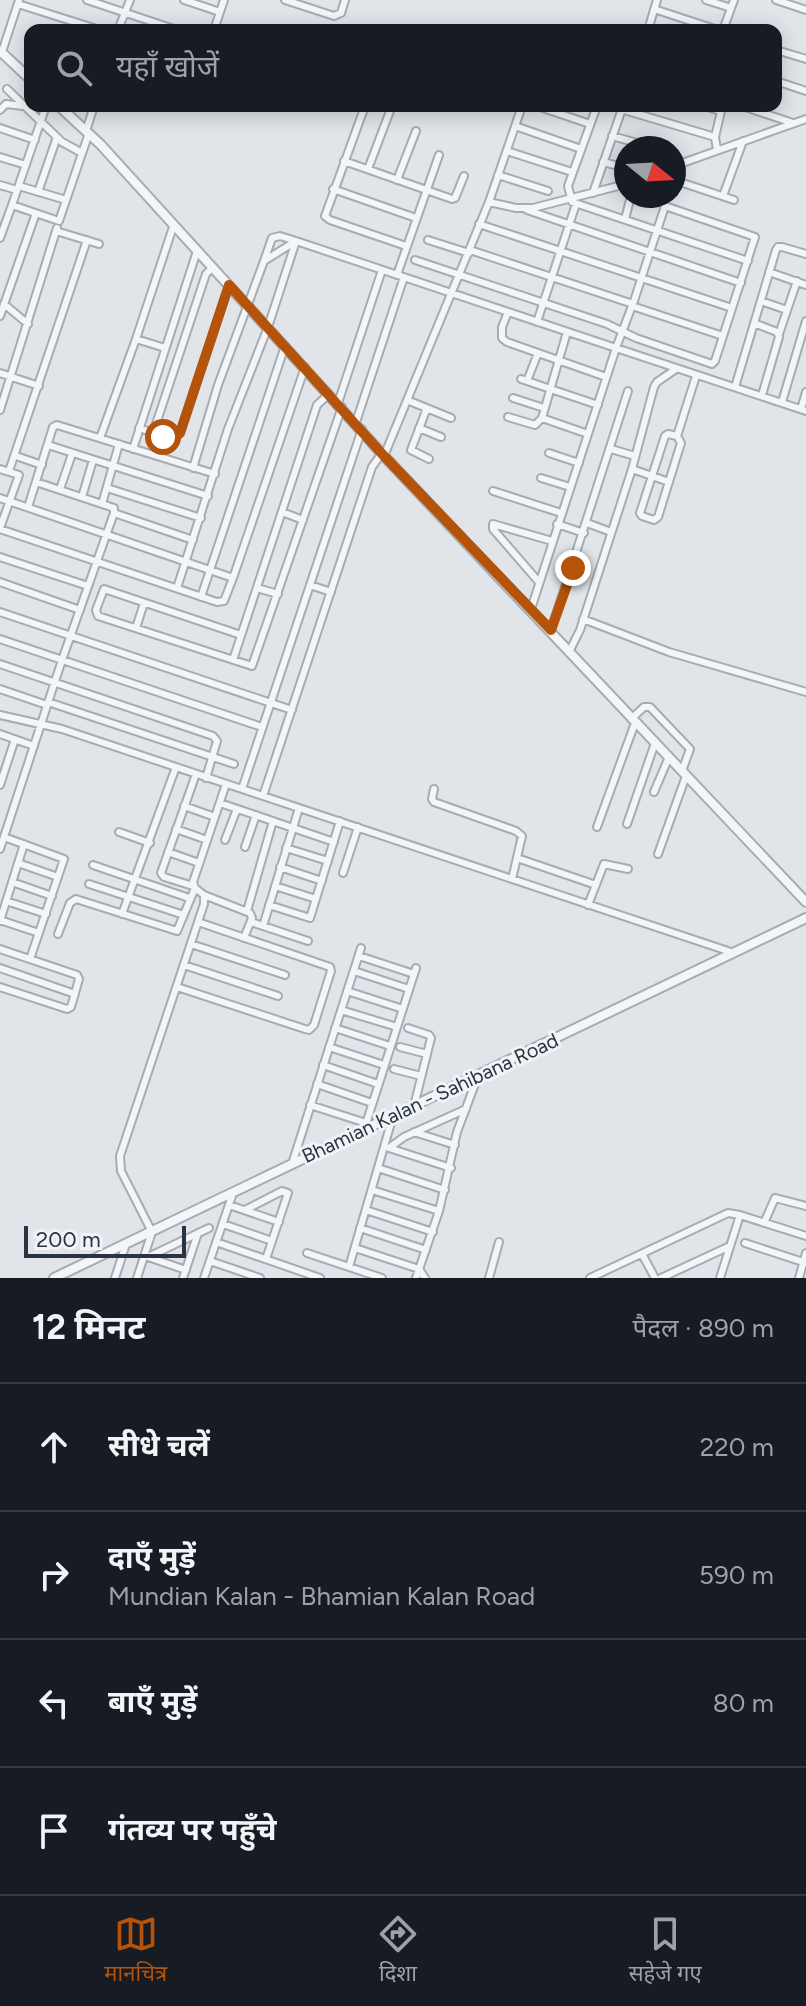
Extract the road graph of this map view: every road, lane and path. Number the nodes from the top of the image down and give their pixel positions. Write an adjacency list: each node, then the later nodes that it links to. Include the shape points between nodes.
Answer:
1 (87, 0): 15 (street)
2 (130, 0): 15 (street)
3 (184, 0): 14 (street)
4 (224, 0): 14 (street)
5 (285, 0): 6 (street, via 334,16 341,13)
6 (345, 0)
7 (657, 0): 12 (street)
8 (706, 0): 11 (street)
9 (776, 0): 13 (street)
10 (18, 1): 16 (street); 23 (street)
11 (732, 4): 22 (street)
12 (654, 9): 20 (street); 21 (street)
13 (806, 10)
14 (220, 12): 19 (street)
15 (125, 13): 17 (street); 18 (street)
16 (83, 24)
17 (120, 24)
18 (159, 24)
19 (216, 24)
20 (650, 24)
21 (702, 24)
22 (724, 24)
23 (1, 52): 26 (street)
24 (782, 52): 25 (street)
25 (806, 59)
26 (24, 73)
27 (782, 83): 29 (street)
28 (7, 89): 30 (street)
29 (806, 91)
30 (24, 105)
31 (24, 107): 32 (street, via 6,104)
32 (0, 110)
33 (31, 112): 47 (street)
34 (44, 112): 47 (street)
35 (66, 112): 53 (street)
36 (93, 112): 53 (street)
37 (363, 112): 66 (street)
38 (390, 112): 70 (street)
39 (520, 112): 50 (street)
40 (555, 112): 49 (street)
41 (595, 112): 49 (street)
42 (620, 112): 54 (street)
43 (638, 112): 56 (street)
44 (721, 112): 56 (street)
45 (761, 112): 48 (street)
46 (806, 119): 48 (street)
47 (41, 121): 55 (street); 57 (street)
48 (793, 123): 58 (street)
49 (590, 124): 59 (street)
50 (515, 126): 59 (street); 61 (street)
51 (0, 128): 57 (street)
52 (416, 131): 74 (street)
53 (88, 132): 62 (street); 102 (street)
54 (612, 136): 67 (street)
55 (57, 137): 62 (street); 82 (street)
56 (715, 137): 60 (street)
57 (35, 140): 68 (street)
58 (743, 141): 60 (street); 84 (street)
59 (581, 149): 71 (street)
60 (717, 150): 65 (street)
61 (507, 151): 71 (street); 72 (street)
62 (82, 153): 85 (street)
63 (439, 155): 80 (street)
64 (0, 157): 68 (street)
65 (686, 160)
66 (344, 161): 70 (street); 79 (street)
67 (603, 162): 69 (street); 83 (street)
68 (26, 165): 78 (street)
69 (614, 165)
70 (368, 169): 74 (street)
71 (572, 172): 88 (street, via 568,186)
72 (498, 175): 81 (street); 87 (street)
73 (464, 176): 80 (street, via 454,199)
74 (397, 180): 80 (street)
75 (686, 184): 84 (street)
76 (0, 185): 78 (street)
77 (614, 187): 83 (street)
78 (18, 188): 82 (street); 89 (street)
79 (333, 189): 97 (street); 110 (street, via 327,219)
80 (426, 190): 97 (street)
81 (548, 191)
82 (38, 192): 85 (street)
83 (593, 193): 88 (street)
84 (723, 196): 86 (street)
85 (66, 200): 99 (street)
86 (734, 200)
87 (489, 202): 93 (street); 100 (street)
88 (573, 202): 93 (street); 98 (street); 101 (street)
89 (12, 205): 94 (street); 96 (street)
90 (628, 208): 98 (street)
91 (664, 208): 103 (street)
92 (671, 208): 118 (street, via 753,235)
93 (524, 209): 101 (street)
94 (36, 213): 99 (street); 135 (street)
95 (0, 215): 96 (street)
96 (8, 217): 105 (street)
97 (416, 218): 110 (street)
98 (625, 219): 103 (street)
99 (59, 221): 104 (street)
100 (479, 224): 112 (street); 113 (street)
101 (569, 226): 112 (street); 114 (street)
102 (173, 227): 111 (street); 151 (street)
103 (657, 230): 114 (street); 118 (street)
104 (56, 231): 106 (street); 145 (street)
105 (0, 238)
106 (87, 240): 109 (street); 164 (street)
107 (428, 240): 113 (street)
108 (296, 241): 117 (street); 117 (street, via 272,238); 120 (street); 146 (street)
109 (99, 244)
110 (406, 246): 122 (street)
111 (197, 251): 119 (street); 127 (street)
112 (561, 251): 124 (street); 125 (street)
113 (470, 252): 123 (street); 124 (street)
114 (649, 252): 125 (street); 128 (street)
115 (806, 254): 121 (street, via 778,247)
116 (415, 260): 123 (street)
117 (264, 261): 137 (street)
118 (748, 261): 128 (street)
119 (213, 267): 129 (street); 131 (street)
120 (382, 270): 122 (street); 175 (street)
121 (769, 272): 126 (street); 133 (street)
122 (400, 276): 132 (street); 184 (street)
123 (460, 276): 132 (street); 134 (street)
124 (552, 277): 134 (street); 136 (street)
125 (642, 278): 136 (street); 138 (street)
126 (797, 281): 130 (street); 139 (street)
127 (186, 283): 131 (street); 153 (street)
128 (741, 283): 138 (street)
129 (229, 285): 137 (street); 187 (street, via 180,433 168,439)
130 (806, 285)
131 (201, 288): 165 (street)
132 (453, 293): 140 (street); 173 (street)
133 (761, 301): 139 (street); 144 (street)
134 (544, 303): 143 (street); 147 (street)
135 (4, 304): 141 (street); 145 (street)
136 (633, 305): 147 (street); 150 (street)
137 (249, 306): 146 (street); 206 (street)
138 (732, 308): 150 (street)
139 (787, 310): 149 (street)
140 (508, 312): 143 (street); 155 (street, via 502,338)
141 (0, 316)
142 (806, 321): 174 (street)
143 (537, 322): 148 (street)
144 (754, 323): 149 (street); 166 (street)
145 (28, 324): 161 (street)
146 (268, 327): 152 (street); 210 (street, via 240,392)
147 (623, 330): 150 (street, via 712,364); 154 (street)
148 (567, 332): 154 (street); 156 (street)
149 (779, 334): 171 (street)
150 (723, 336)
151 (136, 339): 153 (street); 191 (street)
152 (285, 346): 157 (street); 241 (street)
153 (165, 348): 163 (street)
154 (616, 348): 158 (street); 162 (street)
155 (538, 353): 156 (street); 167 (street, via 524,380)
156 (559, 361): 162 (street); 167 (street)
157 (305, 367): 170 (street); 242 (street)
158 (676, 369): 160 (street); 200 (street, via 654,387)
159 (0, 373): 161 (street)
160 (696, 376): 166 (street); 189 (street)
161 (12, 377): 164 (street); 179 (street)
162 (606, 377): 176 (street)
163 (154, 382): 165 (street); 185 (street)
164 (39, 386): 199 (street)
165 (168, 387): 187 (street)
166 (735, 387): 171 (street)
167 (551, 389): 176 (street); 178 (street)
168 (628, 391): 195 (street)
169 (806, 392): 180 (street)
170 (329, 394): 175 (street); 225 (street, via 317,405)
171 (762, 395): 174 (street)
172 (513, 398): 178 (street)
173 (407, 400): 177 (street); 198 (street)
174 (782, 402): 180 (street)
175 (340, 405): 184 (street); 229 (street)
176 (598, 405): 188 (street)
177 (427, 408): 182 (street); 186 (street)
178 (544, 408): 183 (street)
179 (0, 410)
180 (803, 410)
181 (508, 417): 183 (street, via 535,425)
182 (451, 418)
183 (542, 418): 188 (street)
184 (359, 426): 198 (street); 245 (street)
185 (139, 428): 187 (street); 194 (street)
186 (419, 428): 190 (street); 201 (street, via 411,450)
187 (153, 432)
188 (588, 434): 203 (street)
189 (677, 436): 211 (street, via 666,434); 214 (street, via 681,443)
190 (441, 437)
191 (100, 438): 192 (street); 193 (street, via 57,425)
192 (119, 444): 194 (street); 205 (street)
193 (48, 445): 197 (street); 204 (street)
194 (133, 449): 206 (street)
195 (611, 449): 200 (street); 230 (street)
196 (549, 453): 203 (street)
197 (72, 454): 202 (street); 217 (street)
198 (383, 454): 249 (street, via 372,467); 253 (street)
199 (16, 456): 204 (street); 209 (street)
200 (635, 456): 208 (street)
201 (429, 459)
202 (93, 460): 205 (street); 220 (street)
203 (579, 463): 215 (street)
204 (42, 465): 213 (street)
205 (113, 466): 216 (street); 219 (street)
206 (193, 468): 210 (street)
207 (0, 469): 209 (street)
208 (632, 469): 211 (street); 233 (street)
209 (9, 471): 222 (street, via 19,475)
210 (215, 474): 219 (street)
211 (652, 476): 214 (street); 214 (street, via 640,513 654,520)
212 (541, 478): 215 (street)
213 (36, 482): 217 (street); 224 (street)
214 (669, 482)
215 (570, 487): 227 (street)
216 (107, 488): 223 (street); 228 (street)
217 (60, 489): 220 (street)
218 (493, 491): 227 (street)
219 (208, 496): 228 (street)
220 (82, 497): 223 (street)
221 (0, 498): 222 (street)
222 (9, 501): 224 (street); 232 (street)
223 (102, 504): 226 (street)
224 (28, 507): 234 (street)
225 (282, 512): 229 (street); 248 (street)
226 (114, 513): 234 (street); 236 (street)
227 (561, 513): 231 (street)
228 (201, 518): 236 (street)
229 (303, 520): 250 (street)
230 (587, 523): 233 (street); 235 (street)
231 (557, 524): 235 (street); 237 (street)
232 (0, 528): 239 (street)
233 (611, 532): 256 (street)
234 (106, 533): 239 (street); 240 (street)
235 (584, 533): 258 (street)
236 (193, 540): 240 (street)
237 (552, 541): 243 (street); 243 (street, via 492,526)
238 (0, 557): 246 (street)
239 (97, 561): 246 (street); 247 (street)
240 (186, 562): 241 (street); 247 (street)
241 (209, 570): 242 (street); 251 (street)
242 (233, 578): 251 (street, via 224,601)
243 (538, 581): 253 (street)
244 (0, 582): 254 (street)
245 (310, 585): 249 (street); 269 (street)
246 (88, 586): 254 (street)
247 (177, 588): 251 (street)
248 (257, 588): 250 (street); 259 (street)
249 (331, 592): 271 (street)
250 (278, 594): 264 (street, via 254,665)
251 (201, 597)
252 (144, 603): 257 (street); 257 (street, via 101,591 97,614); 259 (street)
253 (531, 609): 258 (street)
254 (80, 610): 260 (street)
255 (0, 612): 260 (street)
256 (583, 619): 262 (street); 268 (street, via 669,652)
257 (136, 628): 264 (street)
258 (551, 630): 262 (street)
259 (241, 635): 264 (street)
260 (71, 636): 263 (street); 269 (street)
261 (0, 639): 263 (street)
262 (570, 650): 273 (street)
263 (62, 660): 266 (street); 275 (street)
264 (233, 660)
265 (0, 664): 266 (street)
266 (54, 682): 270 (street); 281 (street, via 213,736 217,741)
267 (0, 689): 270 (street)
268 (806, 692)
269 (270, 702): 271 (street); 275 (street)
270 (48, 704): 274 (street); 281 (street)
271 (292, 710): 295 (street)
272 (0, 715): 274 (street)
273 (633, 721): 278 (street); 286 (street, via 650,707 690,749); 306 (street)
274 (41, 724): 279 (street); 285 (street)
275 (262, 727): 292 (street)
276 (0, 734): 277 (street)
277 (15, 739): 279 (street); 282 (street)
278 (655, 743): 283 (street); 304 (street)
279 (34, 746): 310 (street)
280 (0, 754): 282 (street)
281 (212, 756): 284 (street); 289 (street)
282 (9, 757): 287 (street)
283 (669, 757): 286 (street); 294 (street)
284 (234, 764)
285 (176, 767): 288 (street); 314 (street)
286 (684, 773): 320 (street); 344 (street)
287 (2, 774): 291 (street)
288 (196, 774): 289 (street); 297 (street)
289 (206, 778): 290 (street)
290 (226, 784): 292 (street); 296 (street)
291 (0, 785)
292 (242, 789): 295 (street)
293 (434, 789): 321 (street, via 434,802 520,833)
294 (654, 792)
295 (263, 796): 298 (street)
296 (220, 803): 299 (street); 301 (street)
297 (184, 806): 301 (street); 308 (street)
298 (299, 808): 303 (street); 307 (street)
299 (237, 809): 300 (street); 312 (street)
300 (256, 815): 302 (street); 316 (street)
301 (215, 817): 311 (street)
302 (273, 821): 307 (street); 347 (street)
303 (340, 821): 305 (street); 313 (street)
304 (627, 824)
305 (358, 827): 328 (street); 330 (street)
306 (597, 827)
307 (292, 828): 313 (street); 318 (street)
308 (176, 829): 311 (street); 319 (street)
309 (119, 832): 314 (street)
310 (4, 837): 315 (street); 317 (street)
311 (207, 840): 324 (street)
312 (225, 840)
313 (334, 842): 322 (street)
314 (150, 843): 331 (street)
315 (24, 844): 323 (street); 329 (street, via 64,859)
316 (245, 847)
317 (0, 848)
318 (286, 848): 322 (street); 326 (street)
319 (168, 852): 324 (street); 337 (street, via 162,875)
320 (658, 854)
321 (517, 858): 330 (street); 335 (street)
322 (328, 861): 332 (street)
323 (18, 863): 329 (street); 333 (street)
324 (199, 863): 337 (street)
325 (93, 865): 331 (street)
326 (280, 867): 332 (street); 336 (street)
327 (628, 869): 335 (street, via 607,863)
328 (343, 873)
329 (58, 877): 339 (street)
330 (512, 879): 346 (street)
331 (135, 880): 340 (street); 341 (street)
332 (322, 881): 342 (street)
333 (12, 882): 339 (street); 343 (street)
334 (89, 884): 340 (street)
335 (596, 885): 346 (street)
336 (275, 886): 342 (street); 345 (street)
337 (194, 887): 338 (street); 341 (street)
338 (204, 895): 347 (street); 353 (street)
339 (52, 896): 348 (street)
340 (128, 897): 349 (street); 350 (street)
341 (189, 898): 350 (street)
342 (316, 899): 345 (street, via 310,918)
343 (6, 901): 348 (street); 352 (street)
344 (806, 902)
345 (269, 905): 355 (street)
346 (588, 905): 362 (street)
347 (247, 911): 354 (street)
348 (46, 914): 356 (street)
349 (122, 914): 350 (street, via 177,931); 357 (street, via 76,899)
350 (184, 915)
351 (806, 918): 362 (street, Bhamian Kalan - Sahibana Road)
352 (0, 920): 356 (street)
353 (198, 922): 358 (street); 360 (street)
354 (251, 922): 355 (street); 358 (street)
355 (263, 926): 359 (street)
356 (39, 933): 363 (street)
357 (58, 934)
358 (244, 938): 369 (street, via 330,967 312,1028)
359 (308, 941)
360 (191, 944): 364 (street); 367 (street)
361 (0, 949): 363 (street)
362 (734, 953): 387 (street, Bhamian Kalan - Sahibana Road)
363 (30, 959): 372 (street, via 77,975)
364 (184, 965): 369 (street); 373 (street)
365 (0, 968): 372 (street)
366 (354, 971): 370 (street); 370 (street, via 360,952 415,971); 371 (street)
367 (285, 975)
368 (0, 987): 372 (street, via 67,1009)
369 (177, 987): 416 (street, via 119,1164)
370 (409, 989): 374 (street)
371 (347, 991): 374 (street); 375 (street)
372 (75, 994)
373 (278, 996)
374 (403, 1009): 376 (street)
375 (341, 1010): 376 (street); 377 (street)
376 (397, 1027): 379 (street)
377 (335, 1028): 379 (street); 380 (street)
378 (408, 1028): 382 (street, via 430,1036)
379 (390, 1046): 384 (street)
380 (329, 1047): 383 (street); 384 (street)
381 (400, 1047): 382 (street)
382 (427, 1054): 386 (street)
383 (323, 1065): 388 (street); 389 (street)
384 (384, 1065): 389 (street)
385 (394, 1069): 386 (street)
386 (421, 1076): 392 (street)
387 (478, 1076): 392 (street, Bhamian Kalan - Sahibana Road); 393 (street)
388 (317, 1084): 390 (street); 391 (street)
389 (378, 1084): 390 (street)
390 (372, 1103): 395 (street)
391 (310, 1105): 395 (street); 399 (street)
392 (414, 1106): 394 (street, Bhamian Kalan - Sahibana Road)
393 (466, 1109): 396 (street); 397 (street)
394 (393, 1116): 395 (street, Bhamian Kalan - Sahibana Road); 398 (street)
395 (365, 1126): 399 (street, Bhamian Kalan - Sahibana Road)
396 (414, 1132): 397 (street); 398 (street)
397 (455, 1145): 401 (street)
398 (387, 1147): 400 (street); 401 (street)
399 (292, 1164): 404 (street, Bhamian Kalan - Sahibana Road)
400 (378, 1168): 402 (street); 403 (street)
401 (451, 1168): 403 (street)
402 (372, 1190): 408 (street); 409 (street)
403 (445, 1190): 409 (street)
404 (233, 1193): 405 (street); 416 (street, Bhamian Kalan - Sahibana Road)
405 (229, 1205): 407 (street); 413 (street)
406 (806, 1206): 412 (street, via 775,1198)
407 (245, 1210): 411 (street); 411 (street, via 284,1191 288,1195)
408 (366, 1210): 415 (street); 417 (street)
409 (439, 1211): 417 (street)
410 (740, 1215): 412 (street); 425 (street); 430 (street, via 728,1213)
411 (279, 1222): 420 (street)
412 (764, 1223): 419 (street)
413 (223, 1224): 420 (street); 421 (street)
414 (209, 1228): 418 (street)
415 (360, 1228): 426 (street); 427 (street)
416 (152, 1232): 424 (street, Bhamian Kalan - Sahibana Road); 431 (street)
417 (433, 1232): 427 (street)
418 (198, 1233): 431 (street); 437 (street)
419 (806, 1236)
420 (272, 1241): 432 (street)
421 (216, 1242): 432 (street); 433 (street)
422 (499, 1242): 448 (street)
423 (745, 1243): 434 (street)
424 (126, 1244): 438 (street, Bhamian Kalan - Sahibana Road); 439 (street)
425 (730, 1246): 451 (street); 452 (street)
426 (355, 1248): 435 (street); 436 (street)
427 (426, 1250): 436 (street)
428 (307, 1253): 435 (street)
429 (806, 1253): 434 (street)
430 (642, 1254): 449 (street); 450 (street)
431 (146, 1257): 437 (street); 440 (street)
432 (266, 1259): 444 (street)
433 (210, 1261): 442 (street); 443 (street)
434 (805, 1263): 453 (street)
435 (349, 1267): 445 (street)
436 (419, 1269): 446 (street); 447 (street)
437 (186, 1270): 441 (street)
438 (54, 1278)
439 (115, 1278)
440 (137, 1278)
441 (183, 1278)
442 (204, 1278)
443 (260, 1278)
444 (320, 1278)
445 (382, 1278)
446 (416, 1278)
447 (425, 1278)
448 (489, 1278)
449 (592, 1278)
450 (655, 1278)
451 (661, 1278)
452 (720, 1278)
453 (799, 1278)

